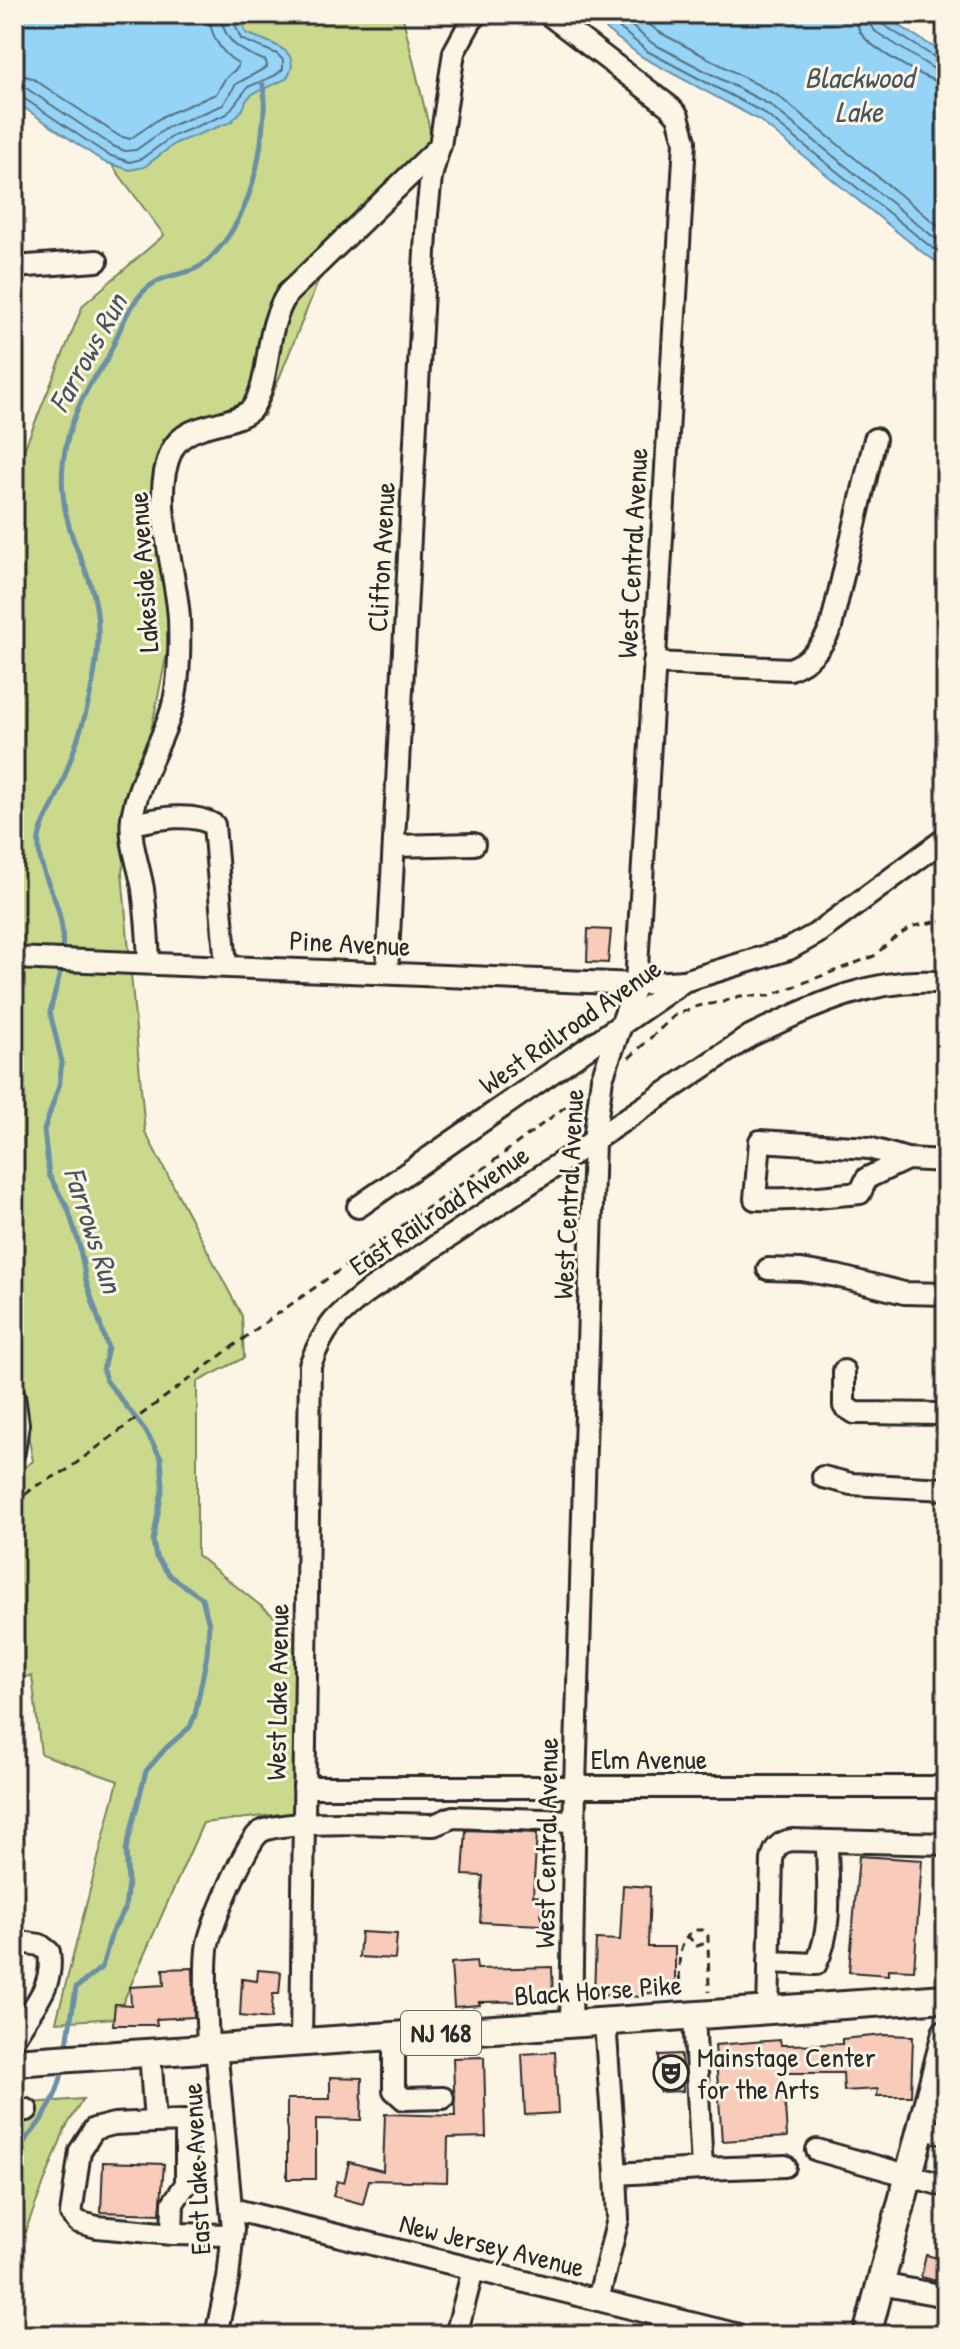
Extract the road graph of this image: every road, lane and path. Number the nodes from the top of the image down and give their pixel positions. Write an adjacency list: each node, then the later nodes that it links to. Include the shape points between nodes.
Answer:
1 (478, 14): 3 (street, via 454,52)
2 (548, 14): 7 (street, West Central Avenue, via 678,116 685,141)
3 (440, 146): 8 (street, Lakeside Avenue, via 288,293 274,323 261,390 251,410 190,432 174,446 165,467 164,500 179,616 176,684); 11 (street, Clifton Avenue, via 427,214)
4 (97, 261): 5 (street)
5 (14, 267)
6 (875, 439): 7 (street, via 822,647 790,669)
7 (654, 663): 19 (street, West Central Avenue)
8 (132, 824): 14 (street, Lakeside Avenue); 15 (street, via 172,818 214,825)
9 (946, 838): 17 (street, West Railroad Avenue, via 789,949)
10 (474, 844): 11 (street)
11 (394, 846): 16 (street, Clifton Avenue)
12 (946, 923): 21 (path, via 914,926 874,956 769,996 740,996 675,1015)
13 (14, 958): 14 (street, Pine Avenue)
14 (149, 962): 15 (street, Pine Avenue)
15 (226, 966): 16 (street, Pine Avenue)
16 (387, 973): 19 (street, Pine Avenue)
17 (684, 981): 19 (street, Pine Avenue); 20 (street, West Railroad Avenue)
18 (946, 983): 22 (street, East Railroad Avenue, via 918,980 858,989 809,1008 750,1036)
19 (636, 984): 20 (street, West Central Avenue)
20 (619, 1027): 21 (street, West Central Avenue); 25 (street, West Railroad Avenue)
21 (602, 1078): 22 (street, West Central Avenue); 35 (path, via 67,1470)
22 (594, 1140): 28 (street, East Railroad Avenue, via 367,1292 338,1314); 38 (street, West Central Avenue)
23 (907, 1159): 23 (street, via 869,1148 760,1141 755,1199 793,1201 860,1193 867,1178); 24 (street)
24 (946, 1161)
25 (358, 1207)
26 (768, 1269): 27 (street, via 837,1276 904,1293)
27 (946, 1294)
28 (318, 1344): 36 (street, West Lake Avenue, via 310,1365)
29 (844, 1371): 31 (street, via 844,1406 855,1413)
30 (14, 1396): 32 (street)
31 (946, 1414)
32 (15, 1449)
33 (823, 1477): 34 (street, via 851,1484)
34 (946, 1489)
35 (14, 1503)
36 (304, 1787): 37 (street, Elm Avenue); 42 (street, West Lake Avenue)
37 (453, 1787): 38 (street, Elm Avenue); 40 (street)
38 (575, 1787): 39 (street, Elm Avenue); 41 (street, West Central Avenue)
39 (946, 1787)
40 (453, 1817): 41 (street, East Lake Avenue); 42 (street, East Lake Avenue, via 434,1825)
41 (574, 1821): 54 (street, West Central Avenue)
42 (304, 1824): 58 (street, West Lake Avenue); 59 (street, East Lake Avenue, via 259,1833 242,1857 207,1946)
43 (827, 1841): 44 (street); 48 (street, via 785,1841 774,1851); 48 (street, via 824,1949 816,1964)
44 (946, 1844)
45 (687, 1935): 47 (path, via 697,1946); 47 (path, via 703,1930); 51 (path, via 681,1945)
46 (14, 1941): 57 (street, via 40,1945 49,1952 51,1964 43,1994)
47 (709, 1942): 49 (path)
48 (769, 1962): 52 (street)
49 (709, 1992)
50 (946, 1998): 52 (main road, Black Horse Pike / NJ 168)
51 (687, 2005): 52 (main road, Black Horse Pike / NJ 168); 53 (main road, Black Horse Pike / NJ 168); 67 (street)
52 (768, 2011)
53 (605, 2022): 54 (main road, Black Horse Pike / NJ 168); 68 (street)
54 (571, 2023): 56 (main road, Black Horse Pike / NJ 168)
55 (946, 2033): 64 (main road)
56 (394, 2036): 58 (main road, Black Horse Pike / NJ 168); 62 (street, via 394,2090 404,2099)
57 (14, 2038)
58 (301, 2043): 59 (main road, Black Horse Pike / NJ 168)
59 (212, 2047): 60 (main road, Black Horse Pike / NJ 168); 71 (street, East Lake Avenue)
60 (150, 2052): 61 (main road, Black Horse Pike / NJ 168); 63 (street)
61 (14, 2062)
62 (443, 2098)
63 (155, 2122): 72 (street, via 186,2121 186,2184 173,2203); 72 (street, via 94,2129 80,2151 71,2214 78,2222)
64 (934, 2132): 69 (main road)
65 (817, 2150): 69 (street)
66 (785, 2166): 67 (street)
67 (702, 2169): 68 (street)
68 (616, 2174): 77 (street, via 618,2219)
69 (908, 2177): 70 (street); 75 (main road)
70 (946, 2186)
71 (232, 2209): 73 (street, East Lake Avenue); 74 (street, New Jersey Avenue)
72 (172, 2234): 73 (street)
73 (232, 2235): 78 (street, East Lake Avenue)
74 (473, 2270): 77 (street, New Jersey Avenue); 79 (street)
75 (880, 2284): 76 (street); 81 (main road)
76 (946, 2296)
77 (598, 2300): 80 (street, New Jersey Avenue)
78 (216, 2335)
79 (456, 2335)
80 (739, 2335)
81 (867, 2335)

